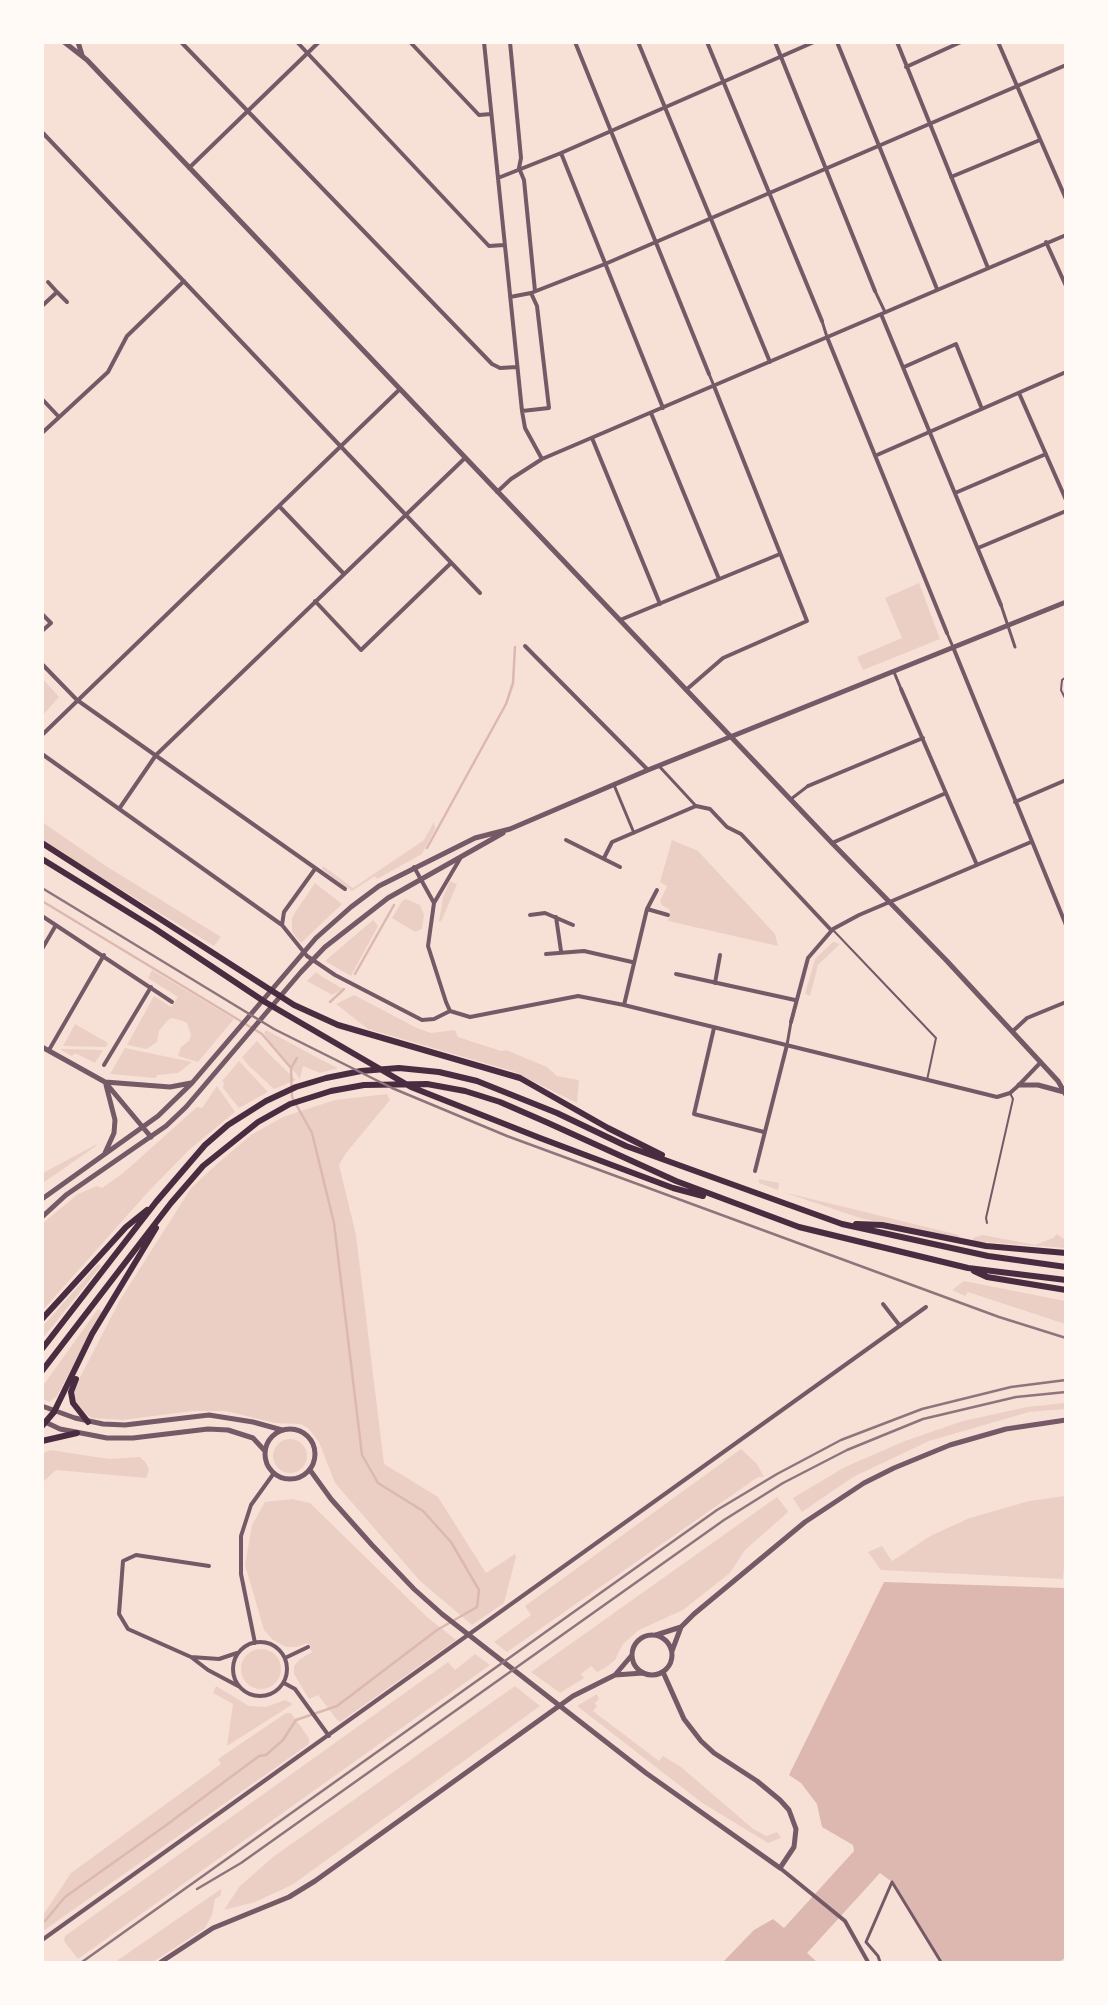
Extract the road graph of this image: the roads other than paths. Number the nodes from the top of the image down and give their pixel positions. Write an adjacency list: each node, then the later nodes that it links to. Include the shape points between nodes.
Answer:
1 (64, 42): 19 (street)
2 (78, 42): 19 (street)
3 (181, 42): 26 (street)
4 (297, 42): 18 (street)
5 (319, 42): 18 (street)
6 (410, 42): 27 (street, via 479,115)
7 (484, 42): 27 (street)
8 (510, 42): 35 (street)
9 (575, 42): 29 (street)
10 (638, 42): 25 (street)
11 (707, 42): 23 (street)
12 (775, 42): 20 (street)
13 (814, 42): 20 (street)
14 (837, 42): 32 (street)
15 (896, 42): 22 (street)
16 (961, 42): 22 (street)
17 (998, 42): 24 (street)
18 (308, 54): 26 (street); 45 (street, via 489,246)
19 (82, 55): 34 (street)
20 (781, 57): 23 (street); 36 (street)
21 (1066, 65): 24 (street)
22 (906, 67): 28 (street)
23 (723, 82): 25 (street); 39 (street)
24 (1016, 85): 28 (street); 31 (street)
25 (665, 108): 29 (street); 41 (street)
26 (247, 112): 34 (street); 62 (street, via 492,364 500,368)
27 (491, 114): 38 (street)
28 (929, 123): 32 (street); 37 (street)
29 (612, 131): 33 (street); 43 (street)
30 (42, 132): 48 (street)
31 (1040, 140): 37 (street); 40 (street)
32 (878, 145): 36 (street); 51 (street)
33 (561, 153): 35 (street); 46 (street)
34 (189, 168): 67 (street)
35 (520, 168): 38 (street); 54 (street, via 524,180)
36 (825, 168): 39 (street); 52 (street)
37 (951, 177): 47 (street)
38 (498, 178): 45 (street)
39 (769, 192): 41 (street); 59 (street)
40 (1066, 199)
41 (709, 218): 43 (street); 61 (street)
42 (1066, 235): 44 (street)
43 (656, 241): 46 (street); 65 (street)
44 (1046, 242): 47 (street); 50 (street)
45 (504, 245): 55 (street)
46 (605, 264): 54 (street); 70 (street)
47 (988, 268): 51 (street)
48 (184, 281): 74 (street, via 127,336 108,372); 78 (street)
49 (48, 282): 53 (street)
50 (1066, 286)
51 (938, 289): 58 (street)
52 (875, 291): 58 (street)
53 (57, 292): 56 (street); 57 (street)
54 (533, 292): 55 (street); 72 (street, via 549,408)
55 (510, 296): 62 (street)
56 (67, 302)
57 (42, 306)
58 (883, 313): 60 (street); 63 (street)
59 (822, 321): 60 (street)
60 (827, 337): 61 (street); 80 (street)
61 (770, 362): 66 (street)
62 (517, 367): 72 (street)
63 (904, 367): 71 (street, via 956,344); 75 (street)
64 (1066, 372): 68 (street)
65 (709, 374): 66 (street)
66 (714, 386): 70 (street); 90 (street)
67 (400, 389): 78 (street); 81 (street)
68 (1019, 393): 71 (street); 79 (street)
69 (42, 399): 74 (street)
70 (663, 408): 73 (street)
71 (982, 409): 75 (street)
72 (522, 411): 82 (street, via 525,428)
73 (651, 413): 77 (street); 93 (street)
74 (60, 417): 76 (street)
75 (930, 432): 80 (street); 84 (street)
76 (42, 433)
77 (592, 438): 82 (street); 97 (street)
78 (341, 446): 86 (street); 88 (street)
79 (1046, 454): 84 (street); 85 (street)
80 (877, 455): 103 (street)
81 (465, 458): 83 (street); 88 (street)
82 (542, 459): 83 (street)
83 (497, 492): 100 (street)
84 (955, 493): 89 (street)
85 (1066, 500)
86 (279, 506): 92 (street); 112 (street)
87 (1066, 511): 89 (street)
88 (405, 514): 91 (street); 92 (street)
89 (978, 548): 98 (street)
90 (780, 554): 93 (street); 111 (street, via 807,621 723,658)
91 (451, 563): 94 (street); 95 (street, via 361,650)
92 (344, 574): 95 (street)
93 (719, 579): 97 (street)
94 (480, 593)
95 (315, 601): 118 (street)
96 (1066, 602): 101 (street)
97 (660, 604): 100 (street)
98 (1001, 605): 101 (street)
99 (42, 614): 102 (street, via 51,623)
100 (620, 620): 111 (street)
101 (1006, 625): 105 (street); 106 (street)
102 (42, 631)
103 (948, 633): 105 (street)
104 (525, 646): 120 (street)
105 (953, 647): 108 (street); 126 (street)
106 (1015, 647)
107 (42, 664): 112 (street)
108 (894, 672): 110 (street); 115 (street)
109 (1066, 677): 113 (lane, via 1062,680 1061,690)
110 (901, 689): 116 (street)
111 (686, 690): 115 (street)
112 (78, 700): 114 (street); 118 (street)
113 (1066, 700)
114 (42, 735)
115 (731, 737): 119 (street); 125 (street)
116 (923, 738): 123 (street); 124 (street)
117 (42, 754): 128 (street)
118 (156, 756): 128 (street); 141 (street)
119 (658, 766): 120 (street); 127 (street)
120 (648, 770): 122 (street)
121 (1066, 780): 126 (street)
122 (614, 785): 129 (street); 130 (street)
123 (808, 786): 125 (street)
124 (946, 793): 134 (street); 138 (street)
125 (792, 799): 134 (street)
126 (1015, 802): 132 (street)
127 (696, 806): 130 (street); 156 (street, via 710,809 727,827 741,834)
128 (119, 809): 153 (street)
129 (510, 829): 135 (street); 139 (street, via 475,838)
130 (634, 833): 136 (street, via 612,842)
131 (566, 840): 136 (street)
132 (1031, 842): 138 (street); 155 (street)
133 (42, 843): 191 (highway, via 294,1005 338,1025 520,1078)
134 (832, 843): 146 (street)
135 (460, 858): 142 (street); 145 (street)
136 (604, 858): 140 (street)
137 (42, 860): 196 (highway, via 154,928 265,1002 411,1087 673,1188)
138 (977, 865): 146 (street)
139 (414, 867): 142 (street); 182 (street, via 379,886 316,938)
140 (620, 867)
141 (315, 869): 143 (street); 153 (street, via 284,912)
142 (421, 879): 145 (street); 189 (street, via 388,898 325,947 207,1086)
143 (345, 889)
144 (657, 890): 147 (street)
145 (434, 903): 170 (street, via 428,946)
146 (890, 903): 156 (street); 173 (street)
147 (646, 909): 149 (street); 162 (street)
148 (530, 914): 151 (street, via 545,913)
149 (668, 915)
150 (42, 916): 152 (street)
151 (556, 917): 154 (street); 158 (street)
152 (56, 925): 157 (street); 160 (street)
153 (282, 925): 170 (street, via 307,956 335,975 422,1020 434,1019)
154 (573, 925)
155 (1066, 925)
156 (832, 930): 166 (street, via 808,958); 179 (lane, via 936,1038)
157 (42, 949)
158 (561, 951): 159 (street); 162 (street, via 584,950)
159 (546, 954)
160 (104, 955): 165 (street); 176 (street)
161 (720, 955): 164 (street)
162 (632, 962): 169 (street)
163 (676, 974): 164 (street)
164 (715, 983): 166 (street)
165 (151, 987): 167 (street); 178 (street)
166 (795, 1000): 171 (street)
167 (172, 1002)
168 (1066, 1002): 173 (street, via 1027,1018)
169 (624, 1004): 170 (street, via 578,996 470,1017); 172 (street)
170 (450, 1011)
171 (791, 1022): 174 (street)
172 (714, 1028): 174 (street); 188 (street, via 694,1114)
173 (1013, 1031): 177 (street)
174 (787, 1046): 179 (street); 188 (street)
175 (42, 1047): 176 (street)
176 (49, 1050): 181 (street)
177 (1041, 1062): 180 (street); 183 (street)
178 (104, 1065)
179 (927, 1080): 185 (street, via 997,1097)
180 (1058, 1081): 184 (street); 186 (street)
181 (105, 1082): 182 (street, via 170,1086); 187 (street); 190 (street, via 115,1120 114,1134)
182 (192, 1083): 187 (street)
183 (1019, 1085): 185 (street); 186 (street, via 1051,1088)
184 (1066, 1085)
185 (1010, 1093): 198 (lane, via 1013,1099)
186 (1065, 1093)
187 (143, 1127): 189 (street); 190 (street)
188 (764, 1132): 192 (street)
189 (151, 1137): 197 (street, via 66,1195)
190 (105, 1154): 193 (street)
191 (690, 1170): 194 (highway, via 626,1146 513,1094 439,1072 399,1068 326,1078 266,1101 205,1144); 199 (highway)
192 (755, 1171)
193 (42, 1199)
194 (156, 1202): 207 (highway, via 126,1227); 209 (highway)
195 (172, 1202): 196 (highway, via 203,1166 258,1122 290,1104 364,1084 427,1084 500,1102 608,1152); 210 (highway); 211 (highway)
196 (731, 1203): 201 (highway, via 799,1227)
197 (42, 1216)
198 (987, 1223)
199 (842, 1224): 200 (highway, via 882,1225 986,1246); 202 (highway, via 988,1256)
200 (1066, 1254)
201 (968, 1268): 203 (highway); 204 (highway, via 987,1277)
202 (1066, 1268)
203 (1066, 1280)
204 (1066, 1290)
205 (884, 1304): 208 (street)
206 (926, 1307): 208 (street)
207 (42, 1319)
208 (900, 1326): 238 (street)
209 (42, 1349)
210 (84, 1352): 213 (highway); 215 (highway, via 83,1364 70,1392 76,1410)
211 (42, 1371)
212 (42, 1406): 213 (street)
213 (54, 1412): 215 (street); 216 (highway)
214 (1066, 1420): 224 (street, via 1006,1429 950,1445 908,1461 864,1484 805,1522)
215 (88, 1422): 217 (street, via 125,1425 209,1415)
216 (44, 1423): 218 (street)
217 (282, 1430): 220 (street, via 275,1434); 221 (street, via 294,1429 311,1439 315,1457)
218 (77, 1433): 219 (highway); 220 (street, via 126,1438 200,1429 228,1430 253,1438)
219 (42, 1441)
220 (265, 1451): 222 (street)
221 (310, 1470): 222 (street, via 290,1479); 239 (street, via 326,1494 372,1545 442,1614 616,1749)
222 (274, 1473): 226 (street, via 251,1505 242,1536 241,1574)
223 (209, 1566): 231 (street, via 136,1555 123,1561 118,1608 124,1625)
224 (681, 1627): 225 (street); 228 (street)
225 (656, 1635): 228 (street, via 666,1640); 230 (street, via 640,1638)
226 (255, 1643): 229 (street); 232 (street, via 273,1645)
227 (308, 1647): 232 (street)
228 (672, 1651): 233 (street, via 670,1663)
229 (239, 1653): 231 (street, via 219,1659); 237 (street, via 233,1670)
230 (632, 1655): 234 (street, via 633,1663); 235 (street)
231 (191, 1657): 237 (street)
232 (285, 1658): 236 (street, via 287,1675)
233 (663, 1672): 234 (street, via 657,1675); 239 (street, via 684,1719 700,1741 757,1781 788,1810 796,1829 794,1846)
234 (643, 1673): 235 (street)
235 (615, 1675): 242 (street, via 572,1696 290,1897 213,1928)
236 (284, 1683): 237 (street, via 277,1691 258,1696); 238 (street, via 295,1689)
237 (240, 1687)
238 (329, 1736): 240 (street)
239 (780, 1868): 241 (street, via 845,1920)
240 (42, 1940)
241 (867, 1961)
242 (161, 1962)
243 (880, 1962): 244 (street, via 866,1942 892,1882)
244 (941, 1962)

